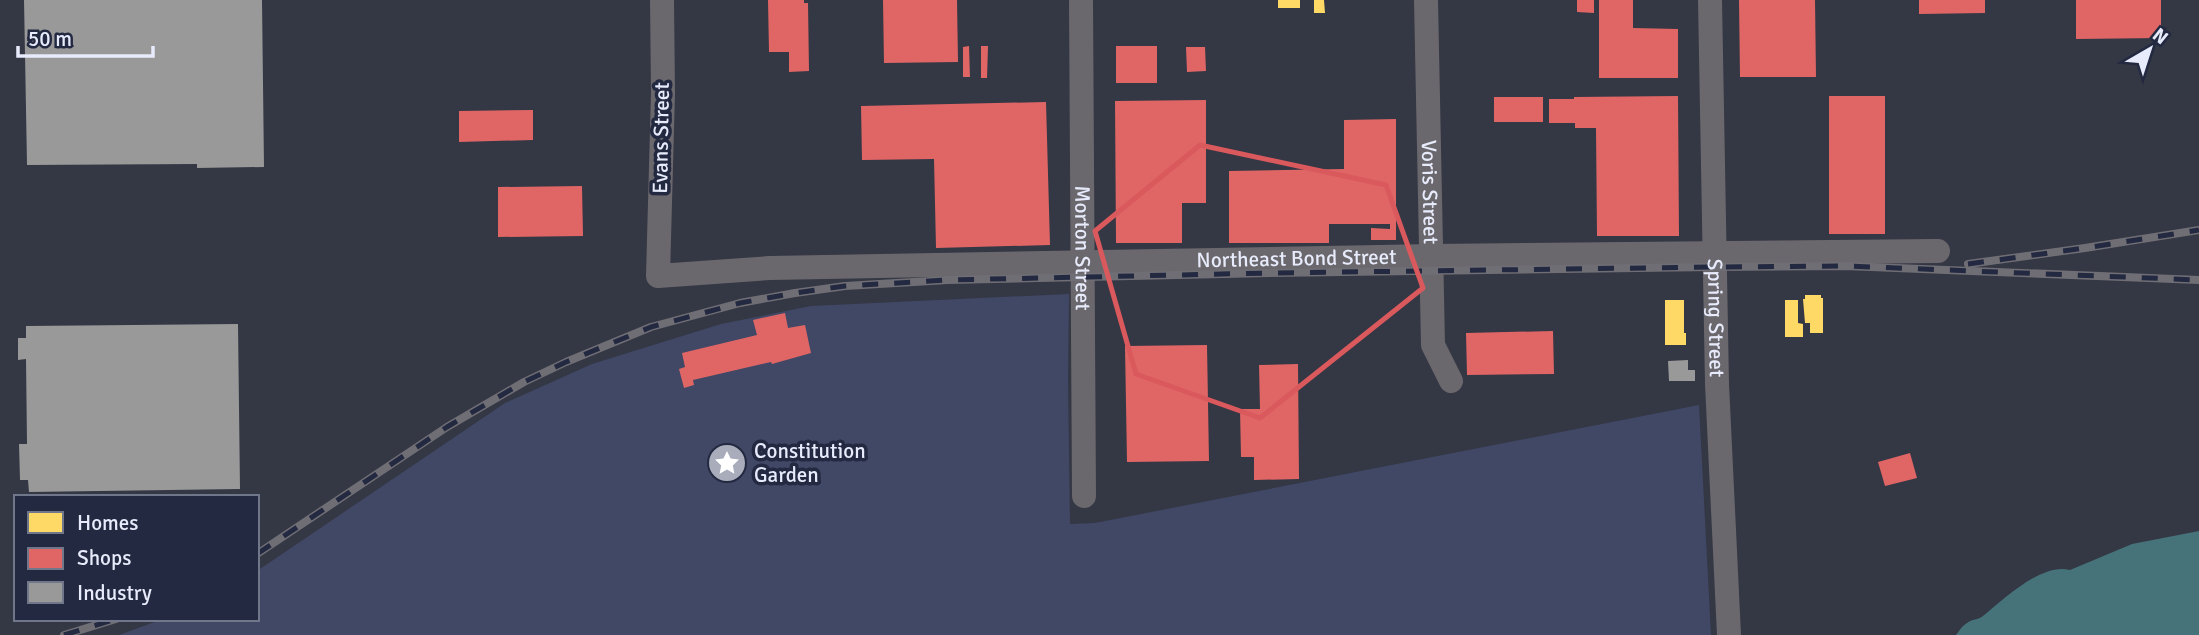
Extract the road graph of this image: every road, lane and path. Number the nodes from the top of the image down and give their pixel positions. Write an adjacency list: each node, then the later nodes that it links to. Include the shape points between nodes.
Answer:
1 (662, 0): 9 (street, Evans Street)
2 (1081, 0): 8 (street, Morton Street)
3 (1426, 0): 7 (street, Voris Street)
4 (1710, 0): 6 (street, Spring Street)
5 (1938, 251): 6 (street, Northeast Bond Street)
6 (1713, 254): 7 (street, Northeast Bond Street); 12 (street, Spring Street)
7 (1432, 256): 8 (street, Northeast Bond Street); 10 (street, Voris Street, via 1433,345)
8 (1083, 262): 9 (street, Northeast Bond Street, via 770,268); 11 (street, Morton Street)
9 (658, 276)
10 (1451, 381)
11 (1084, 496)
12 (1729, 635)

